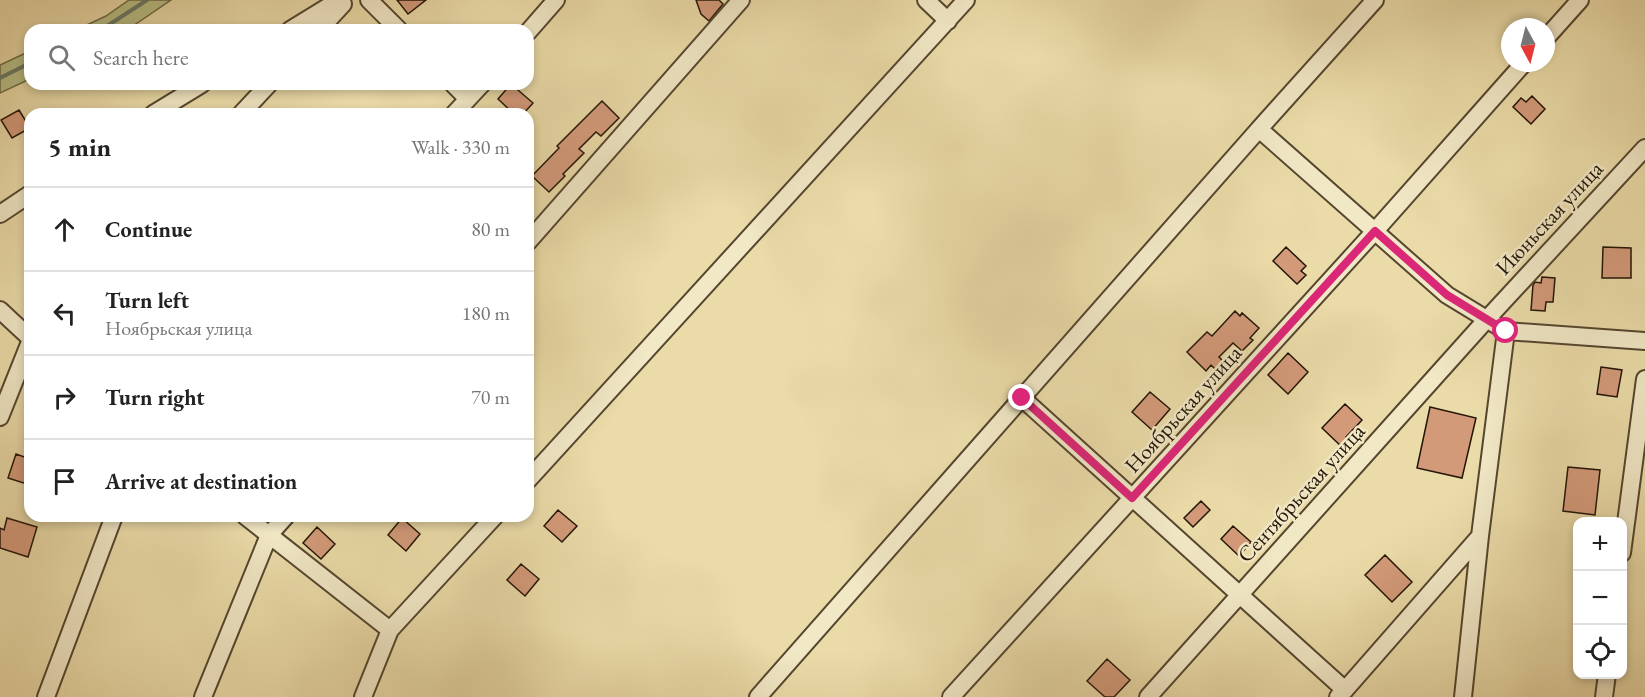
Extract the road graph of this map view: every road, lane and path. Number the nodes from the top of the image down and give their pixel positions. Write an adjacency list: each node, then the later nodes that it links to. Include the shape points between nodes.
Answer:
1 (339, 0): 11 (street)
2 (347, 0): 12 (street)
3 (369, 0): 13 (street)
4 (556, 0): 14 (street)
5 (741, 0): 30 (street)
6 (926, 0): 10 (street)
7 (966, 0): 10 (street)
8 (1375, 0): 25 (street)
9 (1580, 0): 15 (street)
10 (948, 21): 40 (street)
11 (300, 24)
12 (325, 24)
13 (393, 24)
14 (534, 25)
15 (1555, 28)
16 (1516, 72): 29 (street, Ноябрьская улица)
17 (192, 90): 22 (street)
18 (263, 90): 23 (street)
19 (459, 90): 21 (street)
20 (476, 90): 21 (street)
21 (468, 99): 24 (street)
22 (163, 108)
23 (246, 108)
24 (460, 108)
25 (1259, 129): 29 (street); 38 (street)
26 (1645, 148): 32 (street, Июньская улица)
27 (24, 198): 28 (street)
28 (0, 214)
29 (1375, 231): 32 (street, via 1447,295); 41 (street, Ноябрьская улица)
30 (534, 235)
31 (0, 310): 34 (street)
32 (1487, 319): 33 (street); 49 (street, Сентябрьская улица)
33 (1506, 331): 35 (street); 48 (street)
34 (24, 332)
35 (1645, 341)
36 (24, 357): 39 (street)
37 (1645, 379): 42 (street)
38 (1022, 398): 41 (street); 56 (street)
39 (0, 417)
40 (534, 473)
41 (1132, 498): 49 (street); 57 (street, Ноябрьская улица)
42 (1627, 521)
43 (112, 522): 53 (street)
44 (253, 522): 47 (street)
45 (281, 522): 47 (street)
46 (489, 522): 50 (street)
47 (269, 535): 50 (street); 54 (street)
48 (1480, 536): 52 (street); 59 (street)
49 (1240, 595): 52 (street); 58 (street, Сентябрьская улица)
50 (390, 630): 55 (street)
51 (1606, 679): 60 (street)
52 (1341, 694)
53 (46, 697)
54 (203, 697)
55 (363, 697)
56 (758, 697)
57 (951, 697)
58 (1148, 697)
59 (1463, 697)
60 (1604, 697)

